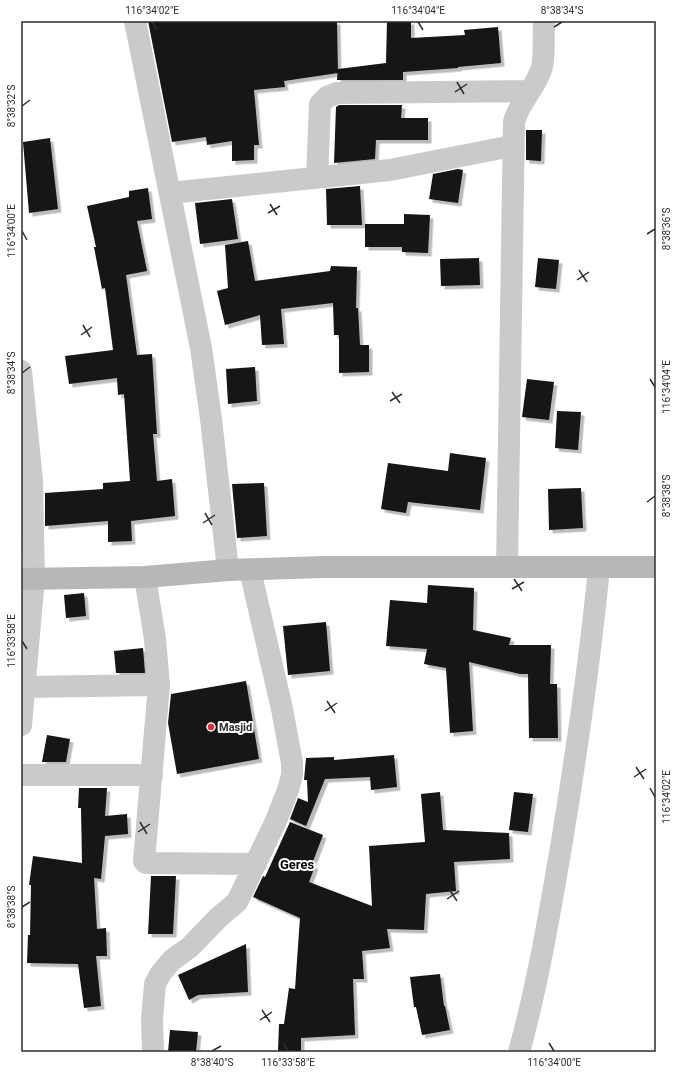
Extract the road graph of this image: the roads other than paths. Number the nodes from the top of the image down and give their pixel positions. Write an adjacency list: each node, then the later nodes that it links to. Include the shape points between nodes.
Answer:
1 (135, 21): 6 (street)
2 (544, 21): 3 (street, via 542,67)
3 (530, 91): 4 (street, via 518,109); 5 (street, via 337,93 327,97 320,104)
4 (512, 146): 5 (street, via 390,170); 8 (street)
5 (317, 178): 6 (street)
6 (170, 193): 11 (street, via 201,348)
7 (21, 371): 14 (street, via 32,481)
8 (507, 567): 10 (street); 12 (street, via 322,567)
9 (656, 567): 10 (street)
10 (599, 568): 22 (street, via 581,730 550,915)
11 (228, 570): 12 (street); 13 (street)
12 (250, 570): 20 (street, via 292,763 288,790)
13 (145, 577): 14 (street); 15 (street)
14 (27, 579): 16 (street)
15 (159, 685): 16 (street); 19 (street)
16 (24, 686): 17 (street)
17 (21, 725)
18 (21, 775): 19 (street)
19 (152, 775): 20 (street, via 145,863)
20 (256, 864): 21 (street, via 237,902 161,973 155,984 153,1001)
21 (153, 1052)
22 (519, 1052)

